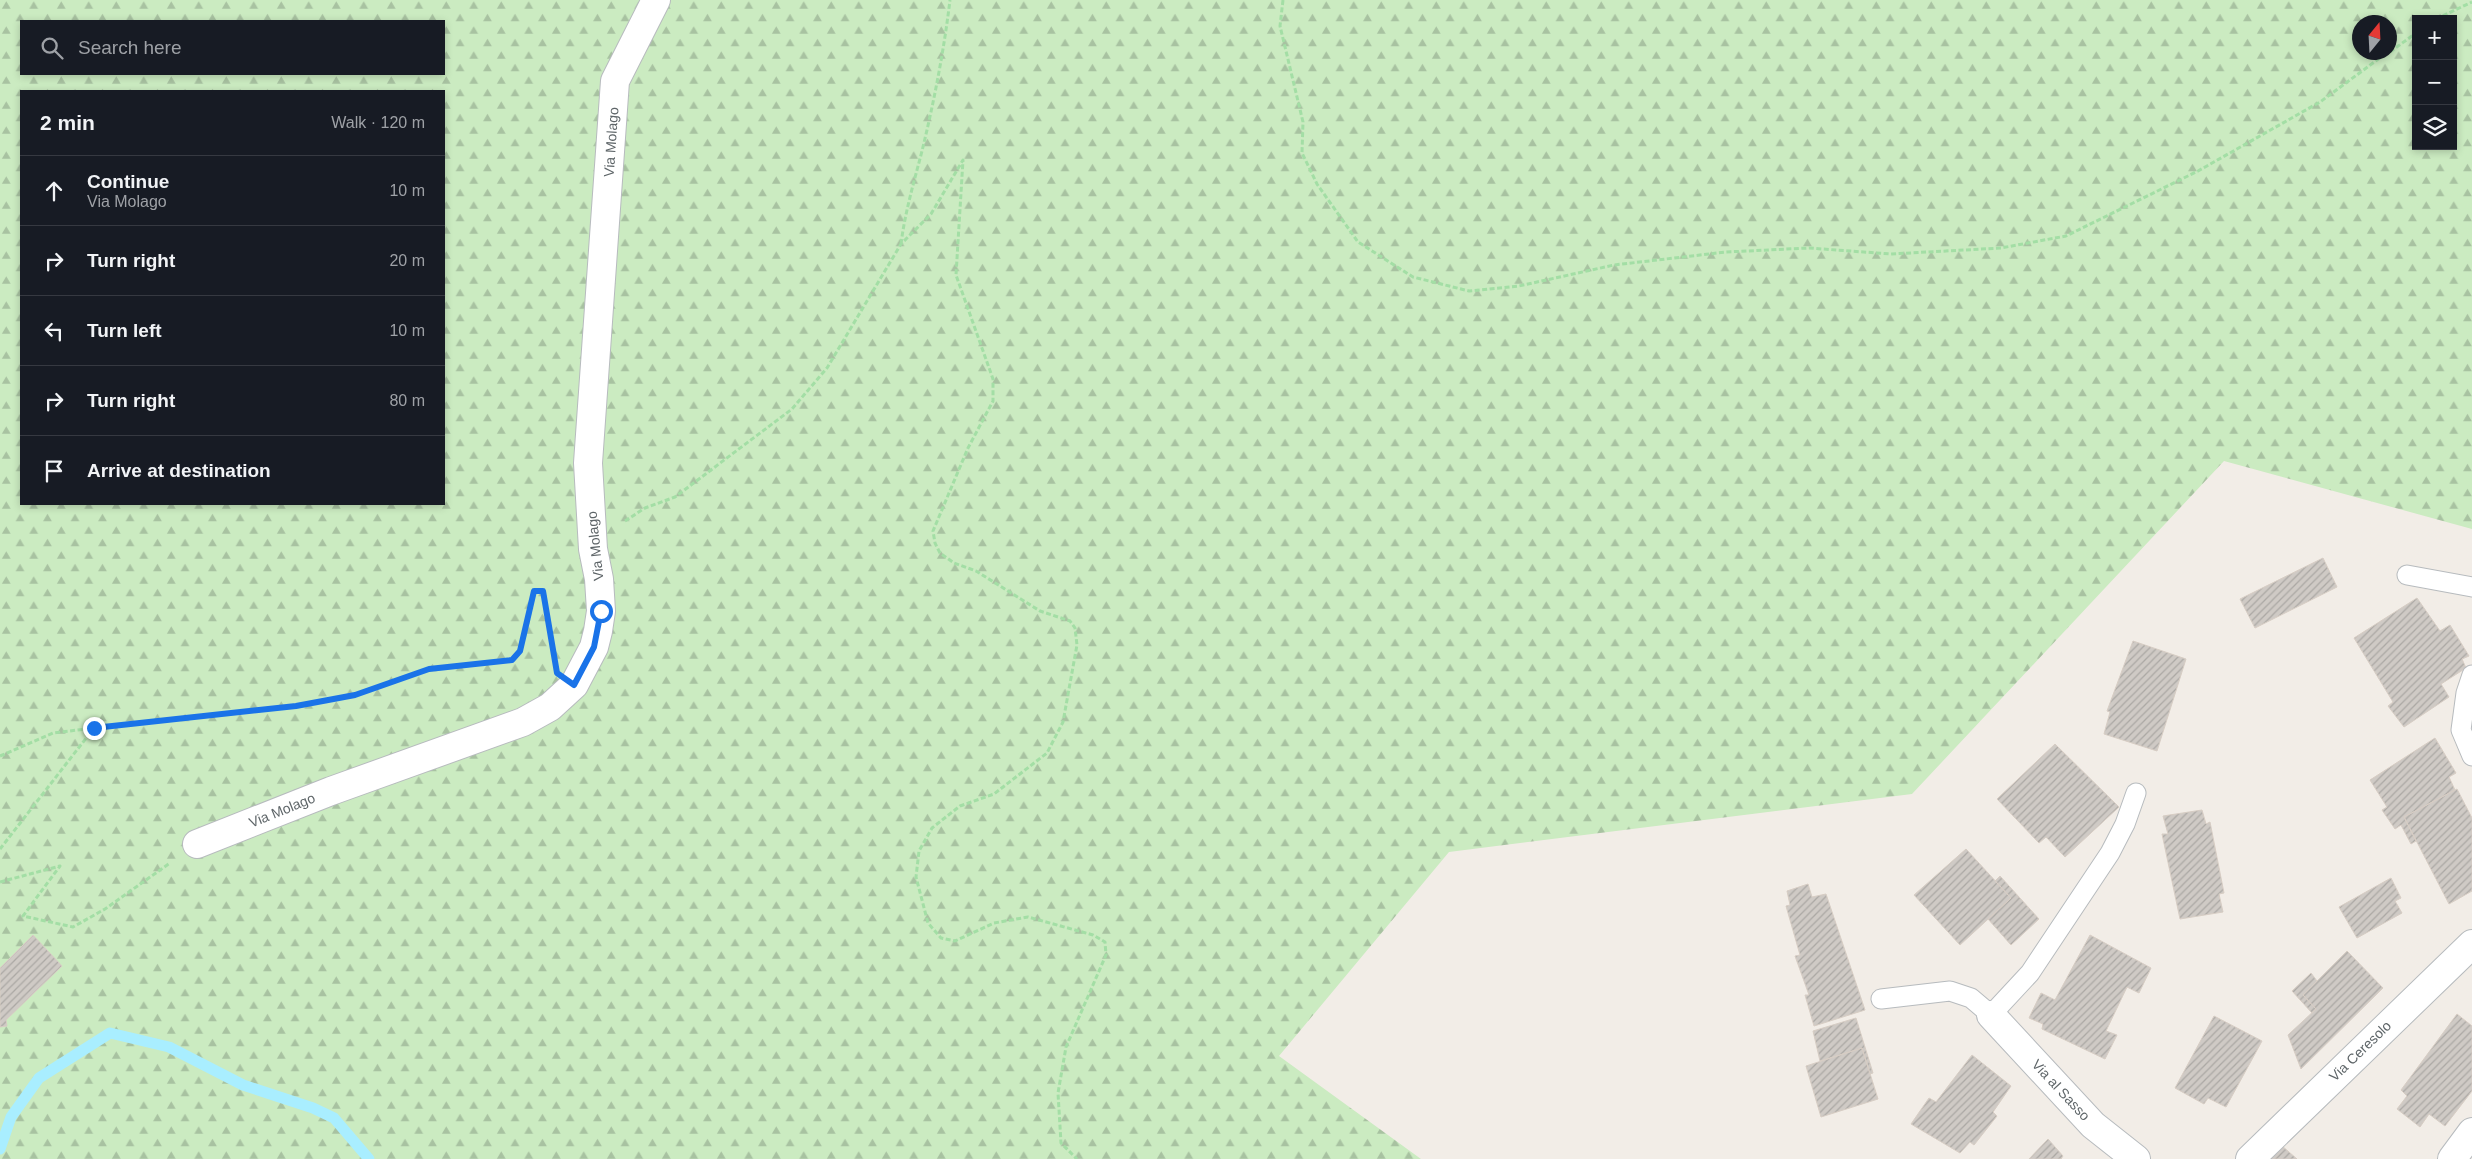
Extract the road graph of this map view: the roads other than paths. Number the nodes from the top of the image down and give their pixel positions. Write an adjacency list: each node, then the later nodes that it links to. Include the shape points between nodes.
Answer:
1 (656, 0): 7 (street, Via Molago, via 615,81 588,463 593,549 601,611 594,647 574,685 550,707 523,722 331,791)
2 (2407, 576): 3 (lane)
3 (2472, 587)
4 (2472, 675): 5 (lane, via 2461,730)
5 (2472, 756)
6 (2136, 794): 10 (lane, via 2110,853 2030,973)
7 (197, 844)
8 (2472, 944): 13 (street, Via Ceresolo)
9 (1881, 999): 10 (lane, via 1950,991 1971,998)
10 (1991, 1015): 12 (street, Via al Sasso, via 2093,1126)
11 (2472, 1132): 14 (street)
12 (2136, 1159)
13 (2250, 1159)
14 (2452, 1159)

